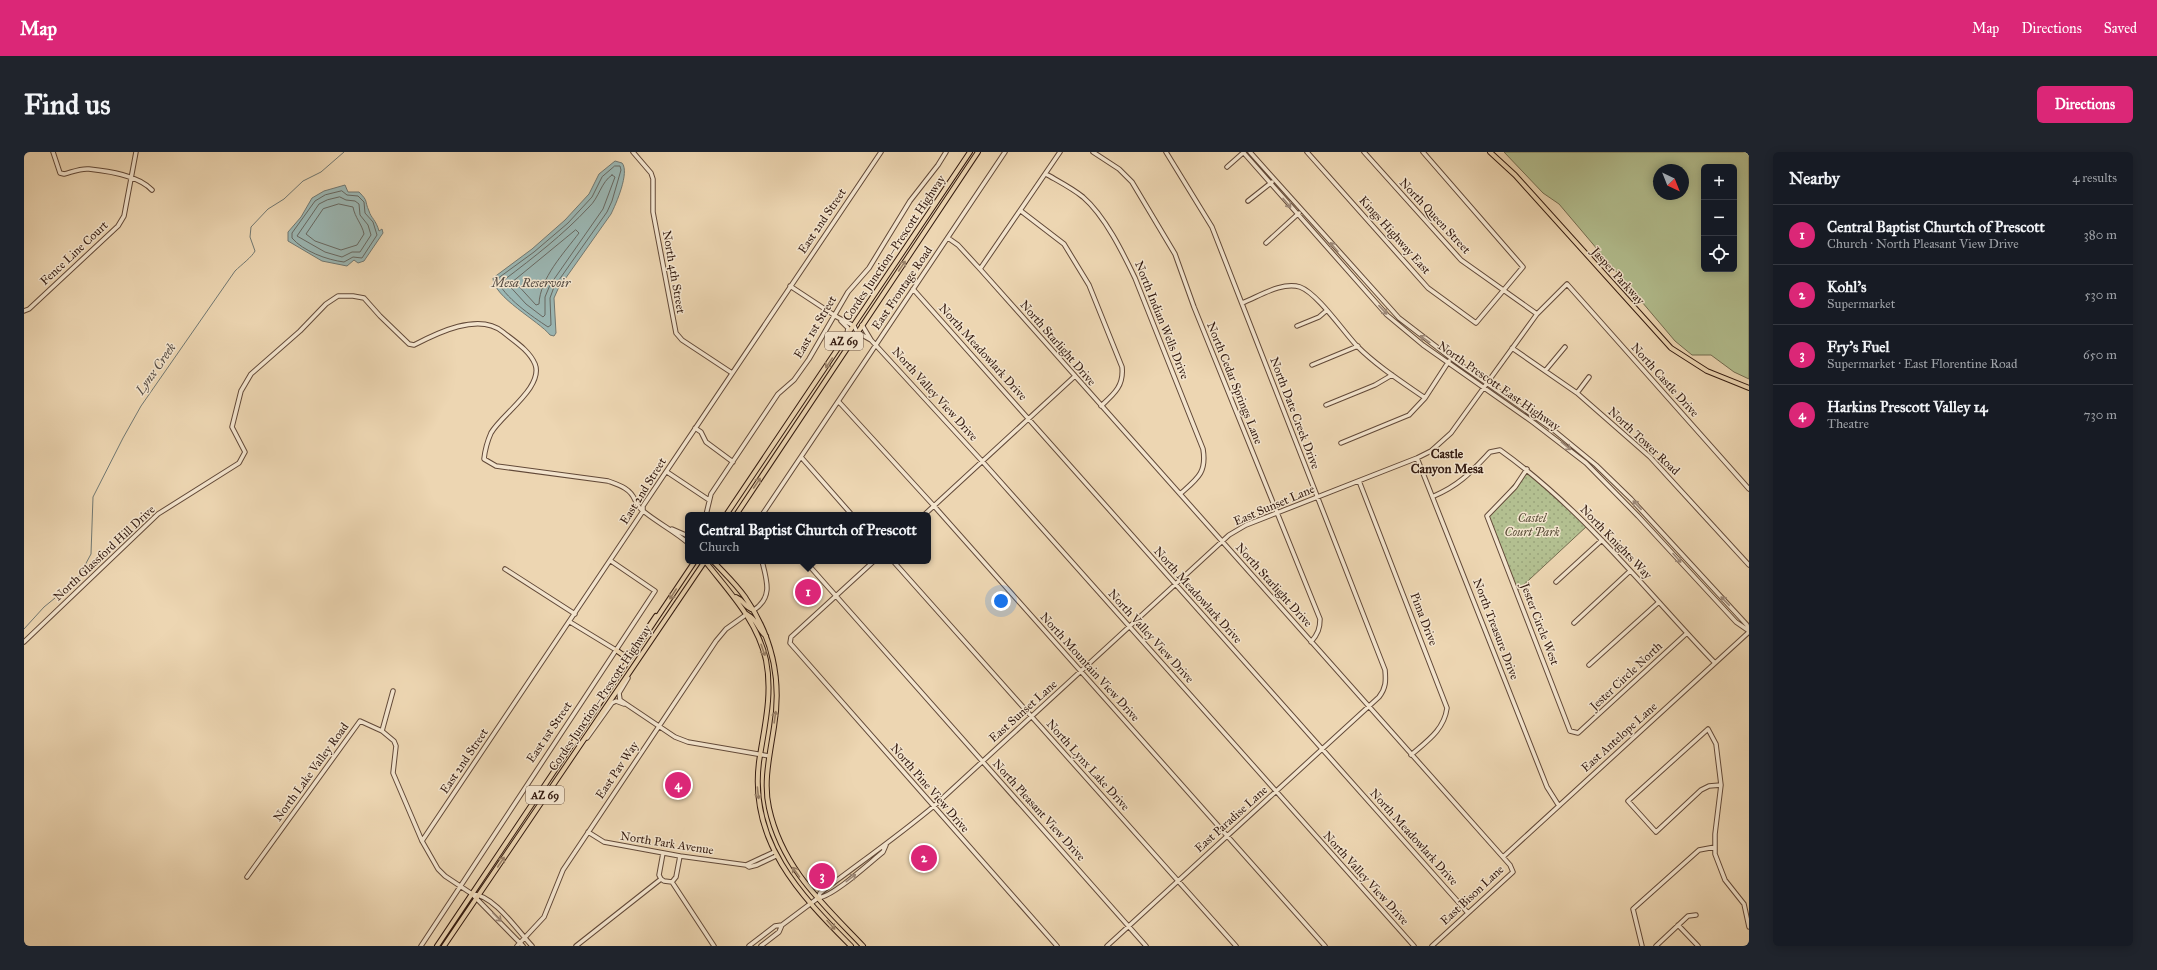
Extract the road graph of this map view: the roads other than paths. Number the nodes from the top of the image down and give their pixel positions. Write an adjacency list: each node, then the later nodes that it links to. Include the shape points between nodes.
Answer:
1 (53, 152): 20 (street, via 60,173 88,169)
2 (136, 152): 20 (street, Fence Line Court)
3 (633, 152): 56 (street, North 4th Street, via 653,179 653,212 676,333 682,340)
4 (881, 152): 32 (street, East 2nd Street)
5 (946, 152): 41 (street, East 1st Street, via 910,201 869,268 848,292)
6 (970, 152): 43 (main road, Cordes Junction–Prescott Highway / AZ 69)
7 (978, 152): 42 (main road, Cordes Junction–Prescott Highway / AZ 69, one-way to 7)
8 (1005, 152): 28 (street, East Frontage Road)
9 (1060, 152): 19 (street)
10 (1093, 152): 92 (street, North Cedar Springs Lane, via 1119,169 1132,182 1175,254)
11 (1166, 152): 37 (street, North Date Creek Drive, via 1212,227)
12 (1244, 152): 18 (street); 22 (street, North Prescott East Highway)
13 (1250, 152): 21 (street, North Prescott East Highway)
14 (1307, 152): 35 (street, Kings Highway East, via 1428,288 1476,323)
15 (1364, 152): 35 (street, North Queen Street, via 1461,260)
16 (1423, 152): 35 (street, via 1523,267)
17 (1490, 152): 61 (main road, Jasper Parkway, via 1515,175 1671,348 1701,369)
18 (1226, 167)
19 (1046, 174): 26 (street); 80 (street, North Indian Wells Drive, via 1082,197 1095,209 1135,278 1203,449 1205,459 1201,474)
20 (131, 177): 23 (street); 38 (street, Fence Line Court, via 124,216 118,226 30,309)
21 (1275, 180): 22 (street); 25 (street, North Prescott East Highway)
22 (1271, 184): 24 (street); 27 (street, North Prescott East Highway, one-way to 27)
23 (152, 190)
24 (1248, 201)
25 (1301, 210): 27 (street); 33 (street, North Prescott East Highway, one-way to 25)
26 (1021, 211): 30 (street); 66 (street, via 1064,244 1095,297 1123,375 1118,390)
27 (1297, 214): 29 (street); 36 (street, North Prescott East Highway)
28 (948, 238): 30 (street, North Starlight Drive); 34 (street, East Frontage Road)
29 (1266, 243)
30 (980, 269): 58 (street, North Starlight Drive)
31 (1567, 284): 40 (street, East Sunset Lane); 79 (street, North Castle Drive)
32 (790, 286): 41 (street, North Valley View Drive); 56 (street, East 2nd Street)
33 (1371, 288): 36 (street); 52 (street, North Prescott East Highway, one-way to 33, via 1409,328)
34 (913, 290): 48 (street, East Frontage Road); 67 (street, North Meadowlark Drive)
35 (1503, 290): 40 (street, North Queen Street)
36 (1367, 292): 53 (street, North Prescott East Highway, one-way to 53, via 1405,331)
37 (1242, 303): 39 (street, via 1284,286 1299,287 1311,293); 82 (street, North Date Creek Drive)
38 (24, 311)
39 (1326, 311): 44 (street, via 1319,317); 49 (street)
40 (1537, 314): 51 (street, East Sunset Lane)
41 (836, 316): 43 (street, North Valley View Drive); 46 (street, North Valley View Drive, via 848,328); 74 (street, East 1st Street, via 794,380 778,394)
42 (862, 325): 45 (main road, Cordes Junction–Prescott Highway / AZ 69); 47 (street, North Valley View Drive)
43 (854, 326): 45 (street, North Valley View Drive); 46 (main road, Cordes Junction–Prescott Highway / AZ 69)
44 (1297, 326)
45 (858, 332): 47 (street, North Valley View Drive / AZ 69); 88 (main road, Cordes Junction–Prescott Highway / AZ 69, one-way to 45)
46 (846, 336): 87 (main road, Cordes Junction–Prescott Highway / AZ 69, one-way to 87)
47 (871, 340): 48 (street, North Valley View Drive / AZ 69)
48 (877, 345): 64 (street, East Frontage Road); 72 (street, North Valley View Drive)
49 (1358, 346): 54 (street); 57 (street)
50 (1565, 347): 55 (street)
51 (1512, 348): 55 (street, North Tower Road); 60 (street, East Sunset Lane)
52 (1451, 358): 53 (street); 60 (street, North Prescott East Highway)
53 (1448, 362): 60 (street, North Prescott East Highway); 63 (street)
54 (1312, 365)
55 (1545, 371): 62 (street, North Tower Road)
56 (732, 373): 68 (street, East 2nd Street)
57 (1392, 375): 63 (street); 65 (street, via 1375,385)
58 (1075, 376): 66 (street, North Starlight Drive); 67 (street)
59 (1589, 377): 62 (street)
60 (1485, 384): 71 (street, East Sunset Lane, via 1451,433 1431,451); 73 (street, North Prescott East Highway, via 1551,428); 75 (street, North Prescott East Highway, one-way to 75)
61 (1749, 388)
62 (1577, 393): 109 (street, North Tower Road, via 1650,457)
63 (1425, 398): 69 (street, via 1409,415)
64 (839, 402): 70 (street, East Frontage Road); 84 (street, North Mountain View Drive)
65 (1326, 405)
66 (1101, 406): 80 (street, North Starlight Drive)
67 (1029, 418): 72 (street); 113 (street, North Meadowlark Drive)
68 (695, 428): 74 (street, via 701,432 706,442); 77 (street, East 2nd Street)
69 (1341, 443)
70 (801, 457): 89 (street, East Frontage Road); 90 (street)
71 (1417, 458): 78 (street, East Sunset Lane); 81 (street, North Treasure Drive)
72 (982, 461): 84 (street); 123 (street, North Valley View Drive)
73 (1591, 461): 75 (street); 95 (street, North Prescott East Highway, one-way to 73)
74 (734, 462): 83 (street, East 1st Street)
75 (1588, 465): 99 (street, North Prescott East Highway)
76 (1527, 470): 81 (street, North Knights Way, via 1500,450 1490,452 1466,478); 96 (street, North Knights Way); 140 (street, Jester Circle West, via 1515,487 1487,516 1570,731)
77 (666, 472): 83 (street); 85 (street, East 2nd Street)
78 (1359, 481): 82 (street, East Sunset Lane); 143 (street, Pima Drive, via 1447,708 1440,729)
79 (1749, 489)
80 (1180, 494): 98 (street, North Starlight Drive)
81 (1434, 496): 150 (street, North Treasure Drive, via 1548,788)
82 (1318, 497): 92 (street, East Sunset Lane); 136 (street, North Date Creek Drive, via 1385,670 1384,691)
83 (709, 500): 86 (street, East 1st Street)
84 (934, 506): 91 (street); 133 (street, North Mountain View Drive)
85 (642, 511): 93 (street, North Glassford Hill Drive); 100 (street, East 2nd Street); 127 (street, North Glassford Hill Drive, via 631,493 618,484 496,466 484,459 485,448 491,434 534,384 537,371 526,350 500,329 489,324 453,327 414,345 409,344 364,298 338,296 326,304 251,374 241,391 233,418 232,427 245,452 239,463 158,514)
86 (707, 512)
87 (728, 512)
88 (738, 512)
89 (765, 512)
90 (849, 512)
91 (927, 512)
92 (1276, 513): 98 (street, East Sunset Lane, via 1246,525); 128 (street, North Cedar Springs Lane, via 1320,619 1320,628)
93 (671, 529): 94 (street, North Glassford Hill Drive); 97 (street, North Glassford Hill Drive)
94 (685, 535)
95 (1667, 538): 99 (street); 124 (street, North Prescott East Highway, one-way to 95, via 1747,625)
96 (1602, 540): 111 (street, North Knights Way); 112 (street)
97 (685, 541)
98 (1222, 542): 113 (street, East Sunset Lane); 128 (street, North Starlight Drive)
99 (1663, 542): 124 (street, North Prescott East Highway, one-way to 124, via 1736,622)
100 (611, 561): 119 (street, East 2nd Street); 129 (street, East 1st Street, via 655,591)
101 (693, 564): 117 (main road, Cordes Junction–Prescott Highway / AZ 69, one-way to 117)
102 (703, 564): 130 (main road, Cordes Junction–Prescott Highway / AZ 69)
103 (707, 564): 114 (main road)
104 (716, 564): 118 (main road, via 745,596)
105 (763, 564): 118 (street, via 767,593)
106 (808, 564): 115 (street, North Pleasant View Drive)
107 (871, 564): 115 (street)
108 (896, 564): 137 (street, North Lynx Lake Drive)
109 (1749, 565)
110 (505, 569): 119 (street)
111 (1630, 571): 116 (street, North Knights Way); 122 (street)
112 (1556, 582)
113 (1176, 585): 123 (street, East Sunset Lane); 141 (street, North Meadowlark Drive)
114 (734, 596): 118 (main road, via 740,598 747,608); 120 (main road)
115 (836, 596): 146 (street, North Pleasant View Drive); 149 (street, North Pine View Drive, via 791,637 790,643)
116 (1659, 602): 125 (street, North Knights Way); 132 (street)
117 (662, 610): 129 (main road, via 631,653 623,655); 165 (main road, Cordes Junction–Prescott Highway / AZ 69)
118 (754, 610): 126 (main road)
119 (575, 614): 121 (street, East 2nd Street)
120 (747, 614): 126 (main road, via 755,619); 138 (street, East Pav Way, via 726,629 716,641); 142 (main road, one-way to 142, via 766,659 769,678)
121 (570, 622): 129 (street); 153 (street, East 2nd Street)
122 (1574, 623)
123 (1130, 627): 133 (street, East Sunset Lane); 148 (street, North Valley View Drive)
124 (1749, 631): 131 (street, East Antelope Lane)
125 (1686, 633): 131 (street, North Knights Way); 140 (street, Jester Circle North)
126 (766, 637): 145 (main road, one-way to 126, via 777,690 773,655)
127 (24, 642)
128 (1311, 642): 136 (street, North Starlight Drive)
129 (616, 650): 164 (street, East 1st Street)
130 (637, 661): 135 (street, via 619,693 620,700); 144 (main road, Cordes Junction–Prescott Highway / AZ 69)
131 (1715, 663): 150 (street, East Antelope Lane)
132 (1590, 665)
133 (1081, 672): 137 (street, East Sunset Lane); 152 (street, North Mountain View Drive)
134 (393, 691): 139 (street)
135 (625, 704): 138 (street); 144 (street, via 616,701 612,703)
136 (1369, 707): 141 (street, East Paradise Lane); 143 (street, North Starlight Drive)
137 (1032, 717): 146 (street, East Sunset Lane); 162 (street, North Lynx Lake Drive)
138 (658, 726): 142 (street, via 688,742); 151 (street, East Pav Way)
139 (382, 731): 153 (street, North Lake Valley Road, via 396,746 394,773); 160 (street, North Lake Valley Road, via 360,721)
140 (1578, 733)
141 (1322, 749): 148 (street, East Paradise Lane); 170 (street, North Meadowlark Drive)
142 (761, 754): 145 (street); 157 (main road, one-way to 157, via 759,802 765,832)
143 (1411, 755): 159 (street, North Starlight Drive)
144 (572, 756): 166 (main road, Cordes Junction–Prescott Highway / AZ 69, one-way to 144)
145 (769, 756): 167 (main road, one-way to 145, via 794,870 779,842 767,798)
146 (983, 762): 149 (street, East Sunset Lane); 174 (street, North Pleasant View Drive)
147 (1721, 785): 147 (street, via 1716,744 1708,728 1628,801 1656,832 1701,790); 155 (street)
148 (1276, 792): 152 (street, East Paradise Lane); 193 (street, North Valley View Drive)
149 (934, 806): 154 (street, East Sunset Lane); 188 (street, North Pine View Drive)
150 (1559, 806): 159 (street, East Antelope Lane)
151 (588, 832): 156 (street, North Park Avenue, via 604,842); 176 (street, East Pav Way, via 562,870 544,917)
152 (1227, 836): 162 (street, East Paradise Lane); 192 (street, North Mountain View Drive)
153 (422, 841): 164 (street, North Lake Valley Road, via 438,869)
154 (886, 845): 167 (street, via 820,893); 167 (street, one-way to 154, via 825,897 848,880 883,852)
155 (1715, 847): 175 (street, via 1725,880 1744,904); 195 (street, via 1699,850 1632,909)
156 (663, 853): 158 (street, North Park Avenue); 161 (street, via 659,875)
157 (775, 854): 158 (street, North Park Avenue, via 746,865); 169 (main road, via 788,876)
158 (680, 856): 163 (street, via 676,877)
159 (1503, 857): 170 (street, East Bison Lane, via 1513,872)
160 (247, 877)
161 (661, 879): 163 (street, via 664,882); 182 (street)
162 (1178, 881): 174 (street, East Paradise Lane); 191 (street, North Lynx Lake Drive)
163 (672, 882): 183 (street)
164 (460, 885): 165 (street, North Lake Valley Road); 178 (street, East 1st Street)
165 (472, 894): 166 (street); 168 (street, North Lake Valley Road); 179 (main road, Cordes Junction–Prescott Highway / AZ 69)
166 (479, 894): 168 (main road, Cordes Junction–Prescott Highway / AZ 69); 176 (street, via 495,906)
167 (818, 898): 169 (street); 187 (main road)
168 (476, 899): 177 (street, North Lake Valley Road, one-way to 177, via 488,908); 180 (main road, Cordes Junction–Prescott Highway / AZ 69)
169 (811, 903): 172 (street); 186 (main road, one-way to 186)
170 (1468, 913): 194 (street, East Bison Lane)
171 (1696, 915): 173 (street, via 1688,916)
172 (782, 925): 184 (street, via 775,926); 185 (street, via 779,932)
173 (1678, 925): 196 (street); 197 (street)
174 (1129, 926): 189 (street, East Paradise Lane); 190 (street, North Pleasant View Drive)
175 (1749, 927)
176 (525, 939): 177 (street, East Pav Way); 181 (street)
177 (520, 945)
178 (421, 946)
179 (437, 946)
180 (444, 946)
181 (532, 946)
182 (576, 946)
183 (714, 946)
184 (749, 946)
185 (761, 946)
186 (851, 946)
187 (864, 946)
188 (1057, 946)
189 (1107, 946)
190 (1146, 946)
191 (1236, 946)
192 (1325, 946)
193 (1414, 946)
194 (1432, 946)
195 (1642, 946)
196 (1656, 946)
197 (1698, 946)

